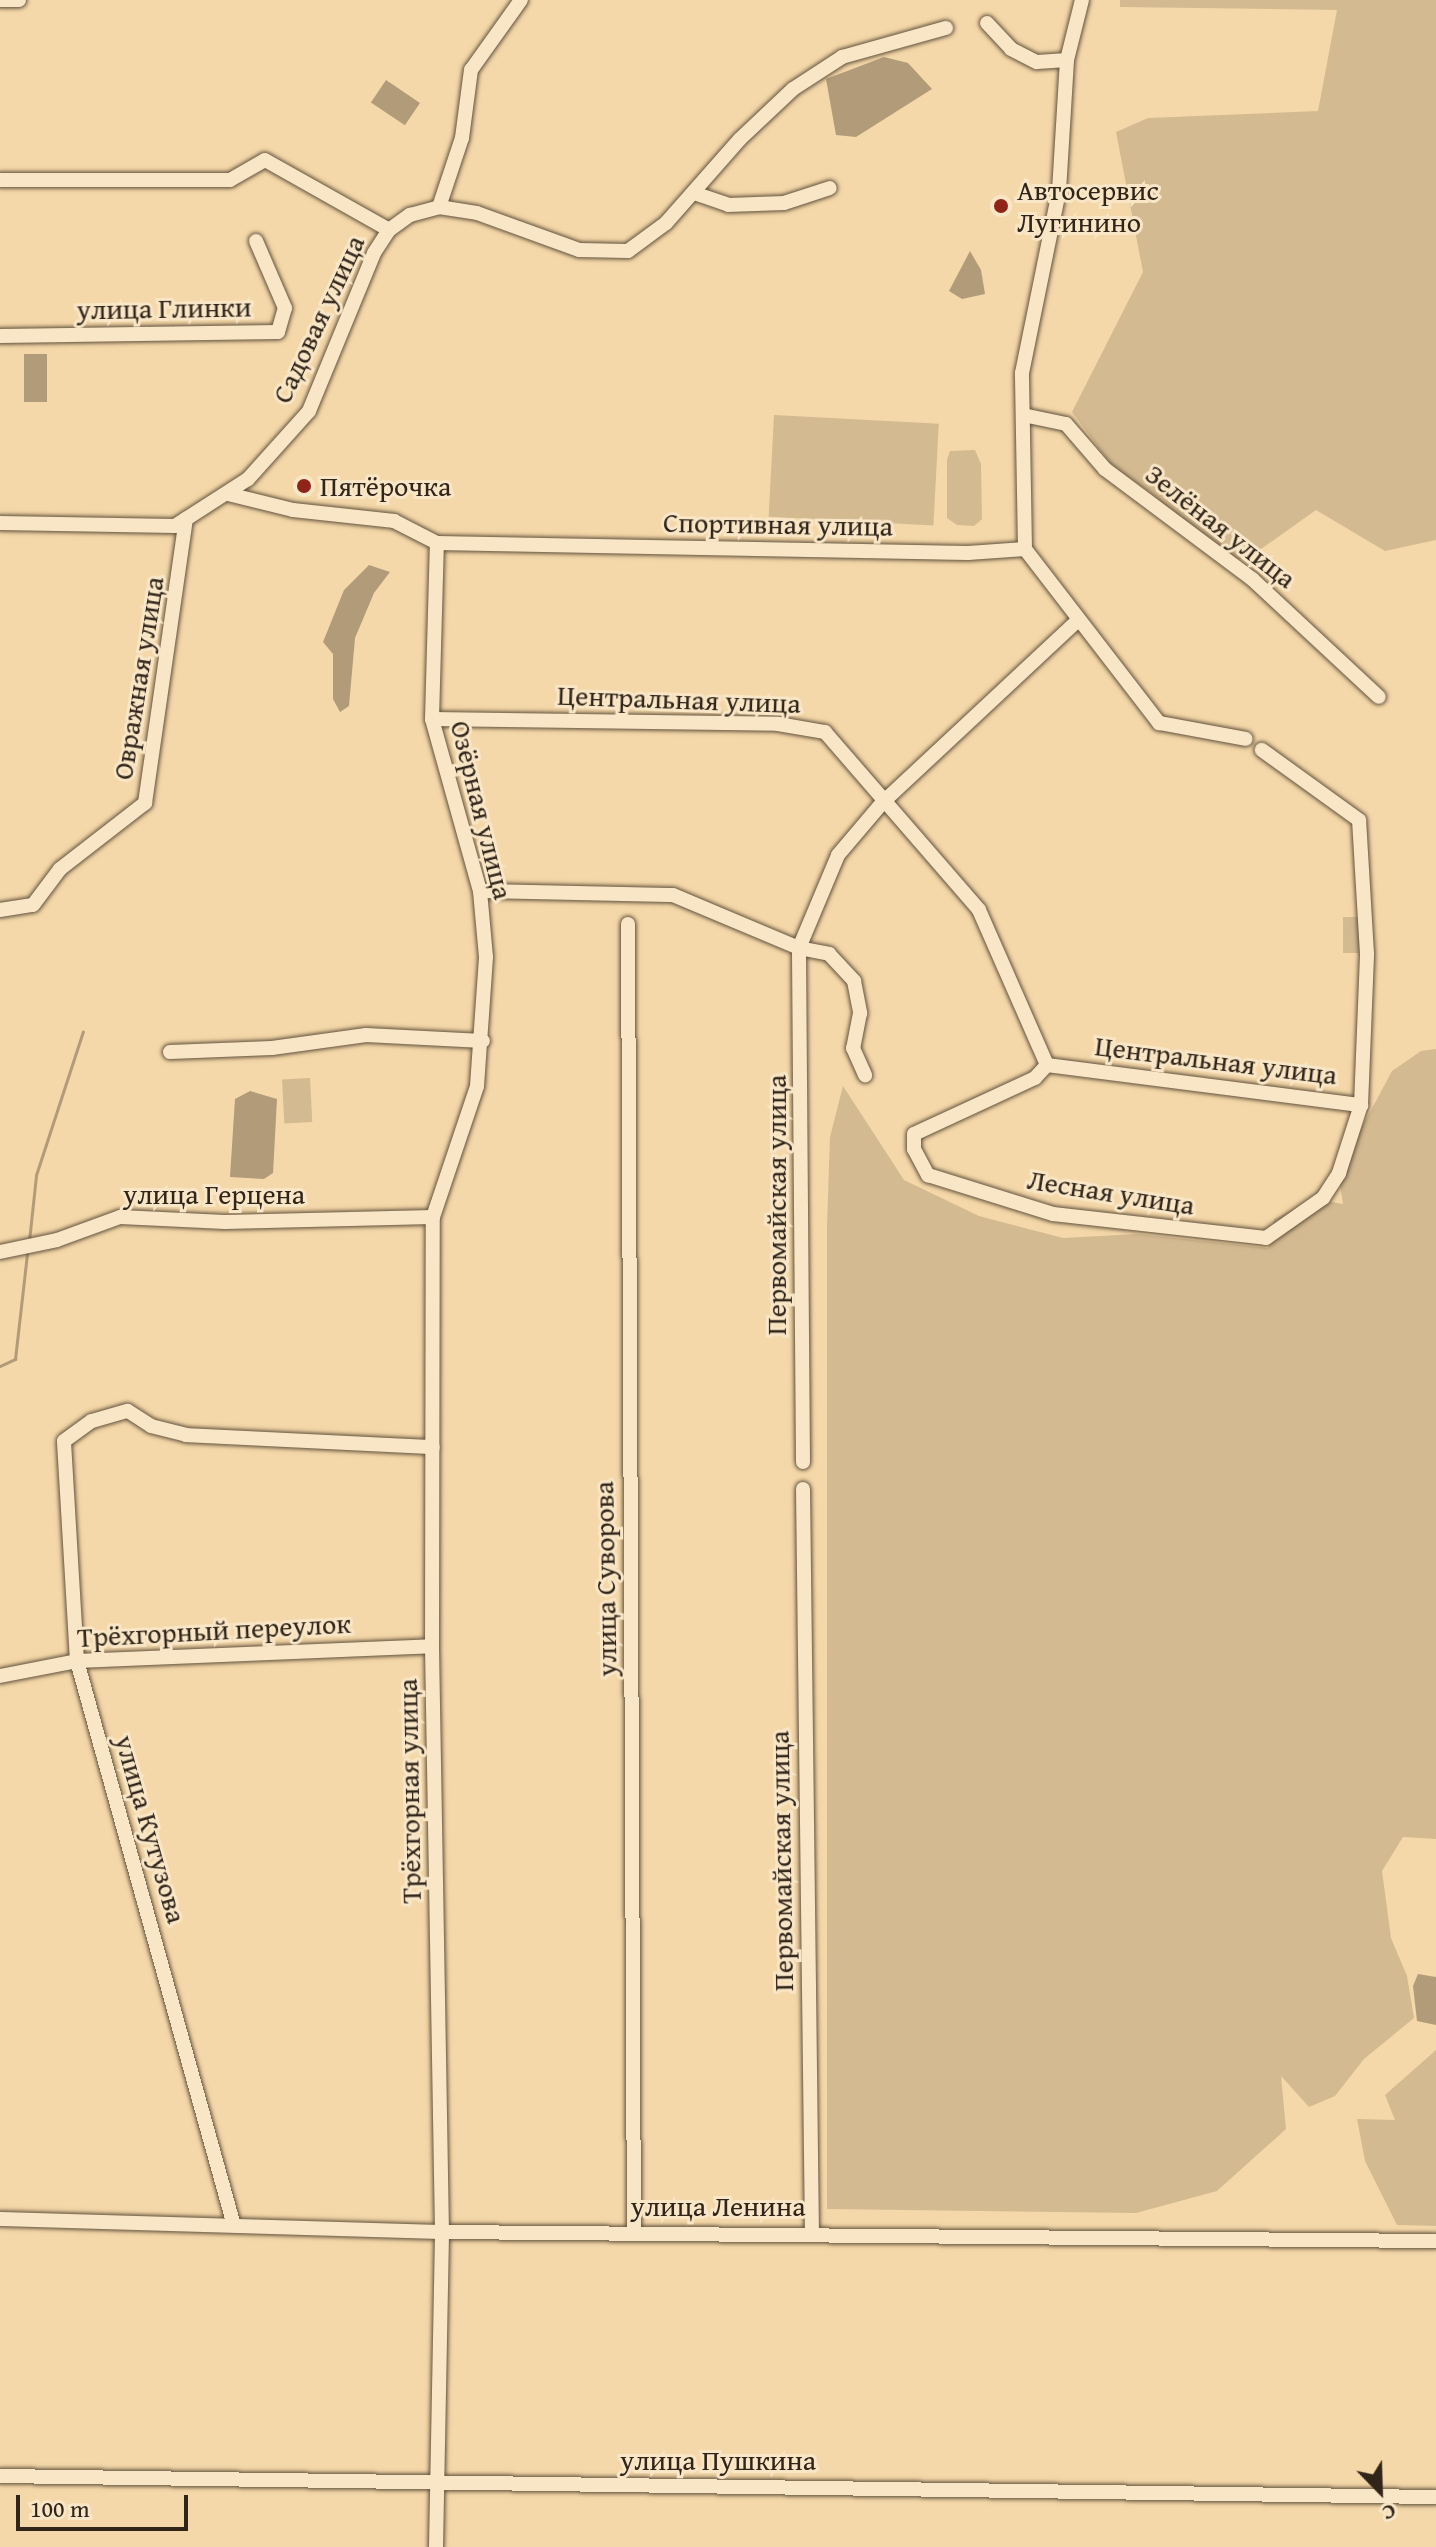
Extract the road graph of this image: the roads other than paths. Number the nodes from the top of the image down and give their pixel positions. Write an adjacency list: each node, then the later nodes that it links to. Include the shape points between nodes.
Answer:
1 (0, 0): 2 (street)
2 (19, 0)
3 (521, 0): 11 (street, via 471,70 462,138)
4 (1082, 0): 7 (street)
5 (987, 23): 7 (street, via 1011,49 1037,62)
6 (946, 28): 10 (street, via 842,57 793,89)
7 (1067, 60): 15 (street, via 1059,191 1022,373)
8 (0, 180): 12 (street, via 230,180 265,160)
9 (830, 188): 10 (street, via 784,203 728,205)
10 (694, 193): 11 (street, via 646,242 628,251 579,250 504,222)
11 (439, 207): 12 (street, Садовая улица, via 410,215)
12 (389, 230): 16 (street, Садовая улица, via 374,253 309,411)
13 (256, 241): 14 (street, улица Глинки, via 285,308 286,320 278,332)
14 (0, 336)
15 (1023, 415): 20 (street); 22 (street, Зелёная улица, via 1066,424 1105,469 1252,579)
16 (228, 494): 17 (street, Садовая улица); 19 (street, Спортивная улица, via 293,510 394,521)
17 (186, 519): 18 (street, via 175,526); 28 (street, Овражная улица, via 145,803 60,869 33,905)
18 (0, 523)
19 (437, 543): 20 (street, Спортивная улица, via 968,553); 23 (street, Озёрная улица)
20 (1025, 549): 21 (street)
21 (1077, 621): 24 (street, via 1159,723); 26 (street)
22 (1379, 697)
23 (432, 719): 26 (street, Центральная улица, via 778,724 825,732); 27 (street, Озёрная улица)
24 (1246, 739)
25 (1262, 750): 35 (street, via 1359,820 1367,927)
26 (883, 802): 30 (street, via 838,855); 33 (street, Центральная улица, via 979,910)
27 (480, 891): 30 (street, via 673,895); 31 (street, Озёрная улица, via 486,957)
28 (0, 910)
29 (628, 924): 47 (street, улица Суворова)
30 (799, 948): 34 (street, via 829,954 854,981 860,1013 853,1048); 39 (street, Первомайская улица)
31 (483, 1041): 32 (street, via 366,1035 272,1048); 36 (street, Трёхгорная улица, via 477,1086)
32 (170, 1052)
33 (1047, 1065): 35 (street, Центральная улица); 35 (street, Лесная улица, via 1035,1078 914,1134 914,1149 928,1175 1053,1214 1266,1238 1323,1198 1339,1173)
34 (865, 1075)
35 (1361, 1105)
36 (433, 1217): 37 (street, улица Герцена, via 225,1222 120,1217 57,1240); 38 (street, Трёхгорная улица)
37 (0, 1252)
38 (433, 1447): 41 (street, Трёхгорная улица); 42 (street, улица Кутузова, via 186,1435 151,1426 128,1411 92,1421 64,1441)
39 (803, 1462)
40 (803, 1489): 48 (street, Первомайская улица)
41 (432, 1646): 42 (street, Трёхгорный переулок); 46 (street, Трёхгорная улица)
42 (77, 1661): 43 (street, Трёхгорный переулок); 45 (street, улица Кутузова)
43 (0, 1676)
44 (0, 2219): 45 (street, улица Ленина)
45 (233, 2222): 46 (street, улица Ленина)
46 (442, 2232): 47 (street, улица Ленина); 51 (street, Трёхгорная улица)
47 (634, 2232): 48 (street, улица Ленина)
48 (812, 2232): 49 (street, улица Ленина)
49 (1436, 2241)
50 (0, 2476): 51 (street, улица Пушкина)
51 (439, 2484): 52 (street, улица Пушкина); 53 (street, Трёхгорная улица)
52 (1436, 2497)
53 (436, 2547)

